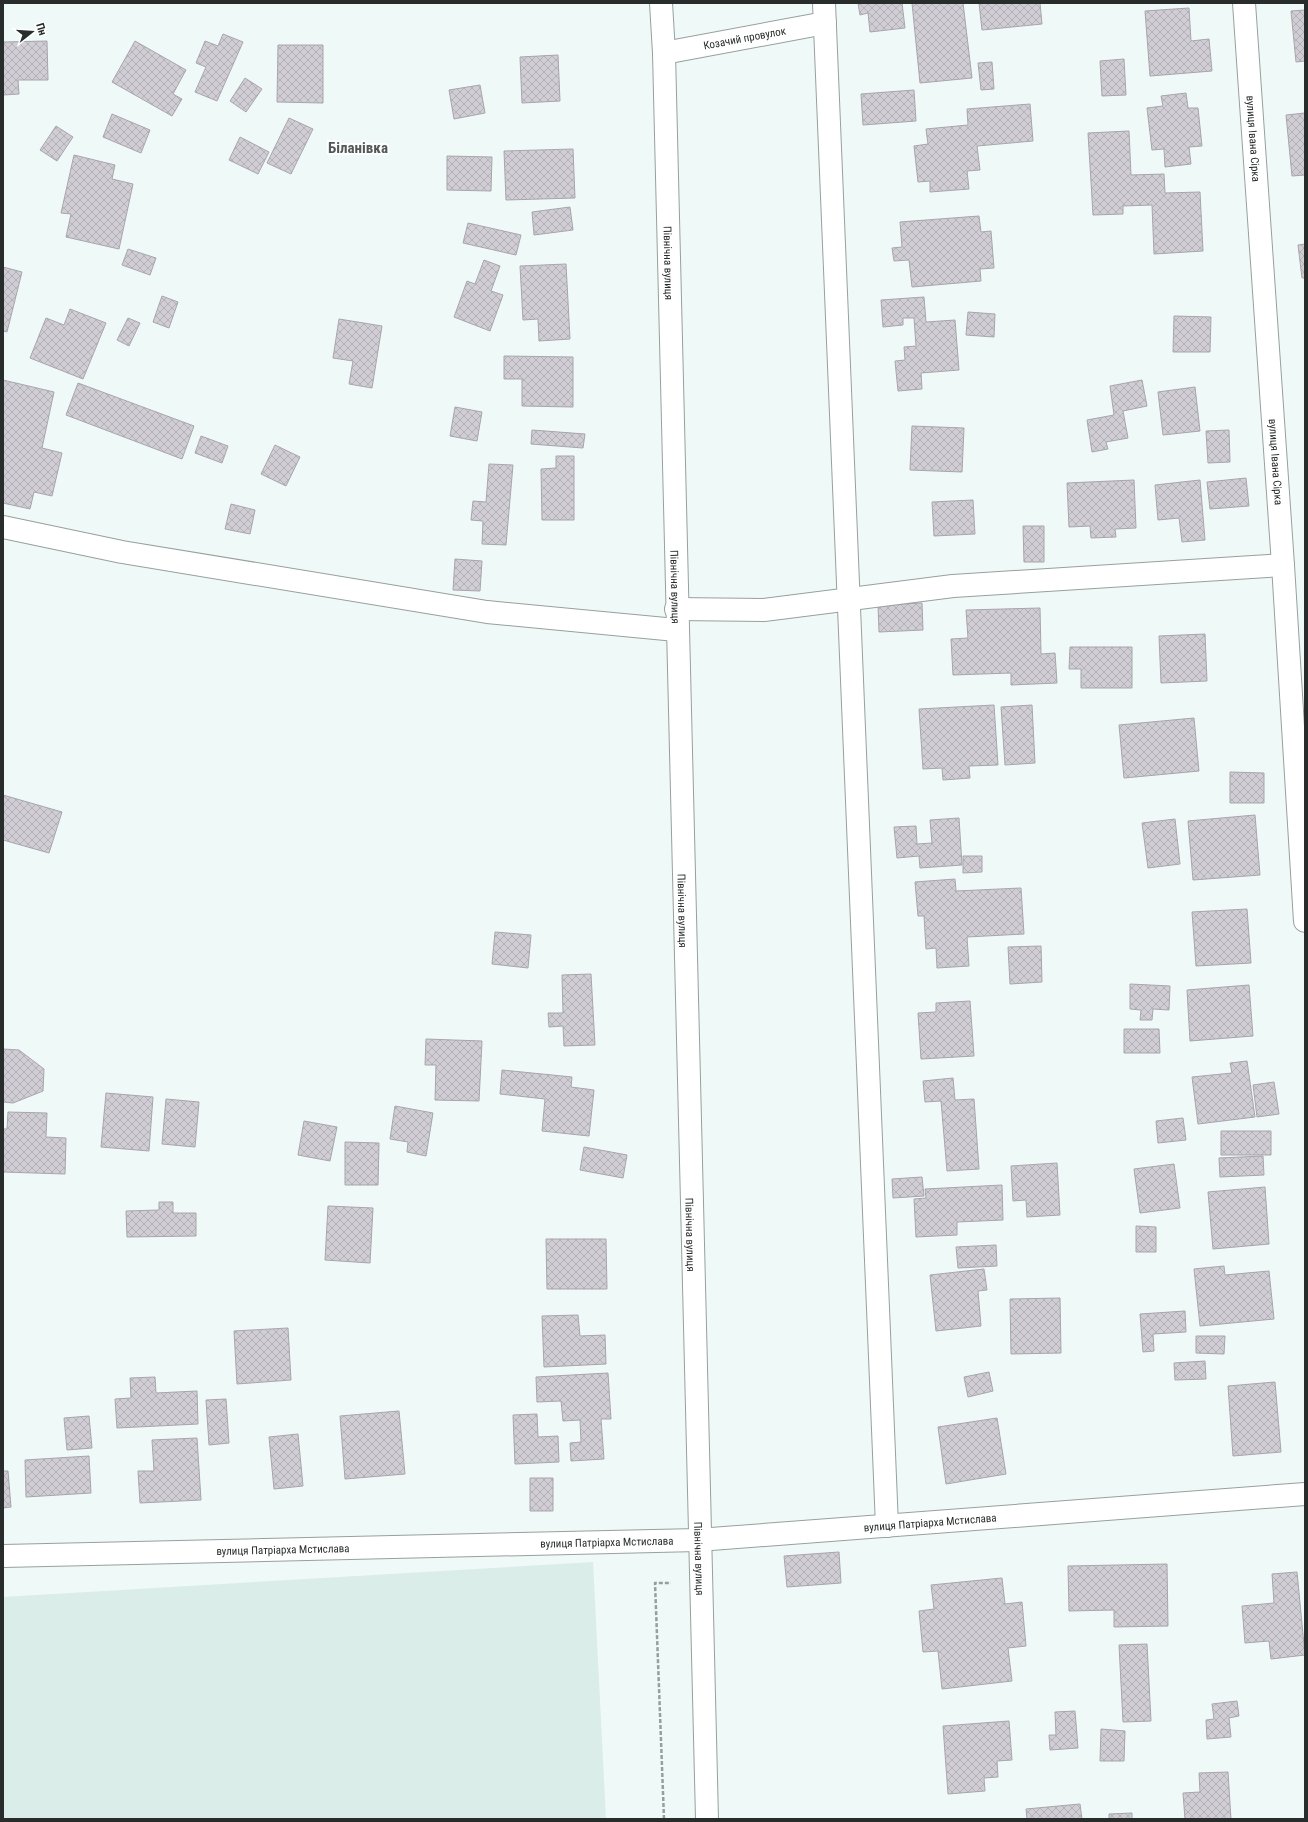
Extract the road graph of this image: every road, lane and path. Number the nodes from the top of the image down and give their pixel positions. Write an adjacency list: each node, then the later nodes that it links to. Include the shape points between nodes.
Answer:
1 (661, 3): 4 (street, Північна вулиця)
2 (1244, 3): 6 (street, вулиця Івана Сірка)
3 (824, 13): 4 (street, Козачий провулок); 7 (street)
4 (664, 53): 8 (street, Північна вулиця)
5 (3, 527): 8 (street, via 122,552 487,612)
6 (1283, 565): 7 (street, via 953,586); 9 (street, вулиця Івана Сірка)
7 (849, 599): 8 (street); 11 (street)
8 (676, 619): 12 (street, Північна вулиця)
9 (1305, 920)
10 (1305, 1494): 11 (street, вулиця Патріарха Мстислава)
11 (887, 1526): 12 (street, вулиця Патріарха Мстислава)
12 (698, 1540): 13 (street, вулиця Патріарха Мстислава); 16 (street, Північна вулиця)
13 (3, 1556)
14 (655, 1583): 15 (path)
15 (664, 1819)
16 (707, 1819)

